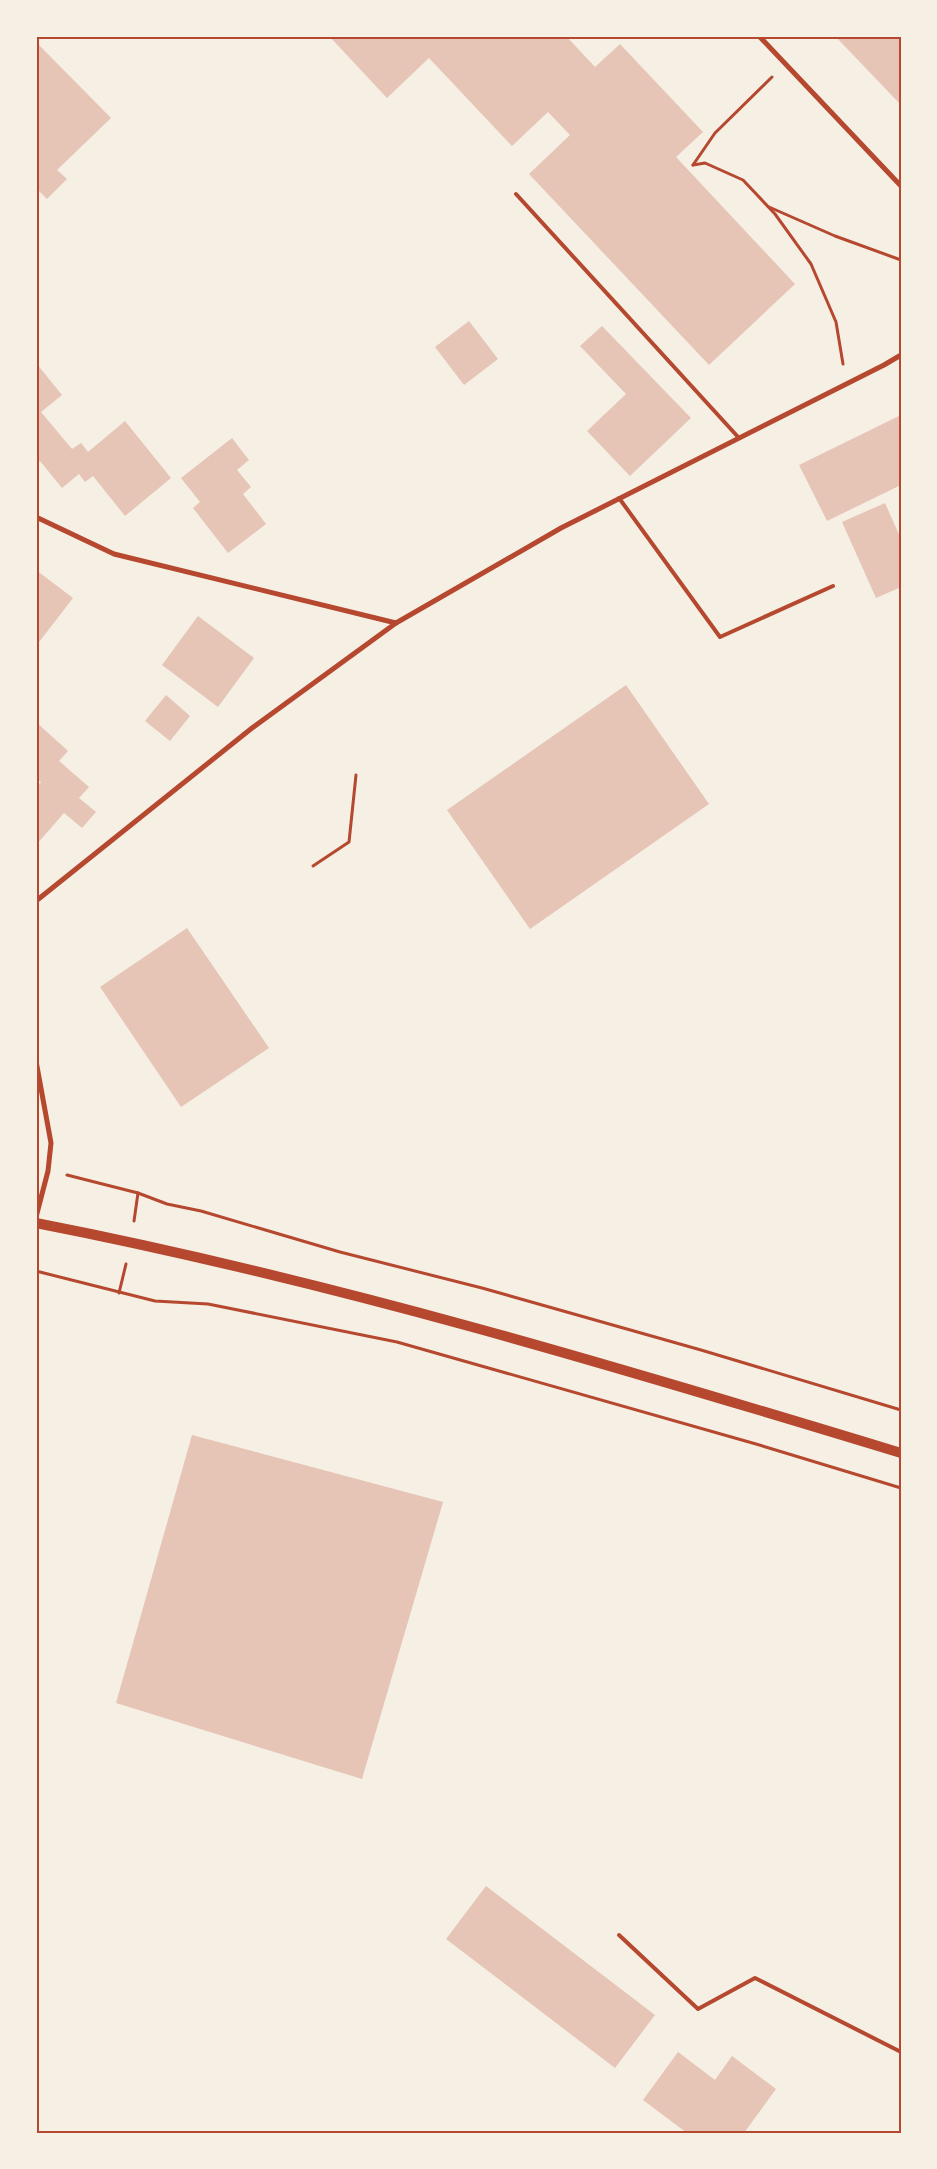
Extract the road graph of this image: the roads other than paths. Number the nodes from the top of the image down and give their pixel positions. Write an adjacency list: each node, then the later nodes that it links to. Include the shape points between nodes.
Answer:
1 (759, 36): 2 (street)
2 (901, 186)
3 (516, 194): 5 (lane)
4 (901, 355): 5 (street)
5 (740, 438): 6 (street)
6 (619, 498): 8 (lane, via 720,637); 9 (street)
7 (36, 516): 9 (street, via 114,554)
8 (833, 586)
9 (396, 623): 10 (street, via 252,728)
10 (36, 901)
11 (36, 1061): 12 (street, via 51,1143)
12 (36, 1217)
13 (36, 1223): 14 (main road, via 131,1241 350,1294 644,1375)
14 (901, 1453)
15 (619, 1936): 16 (lane, via 698,2008 755,1978)
16 (901, 2052)

